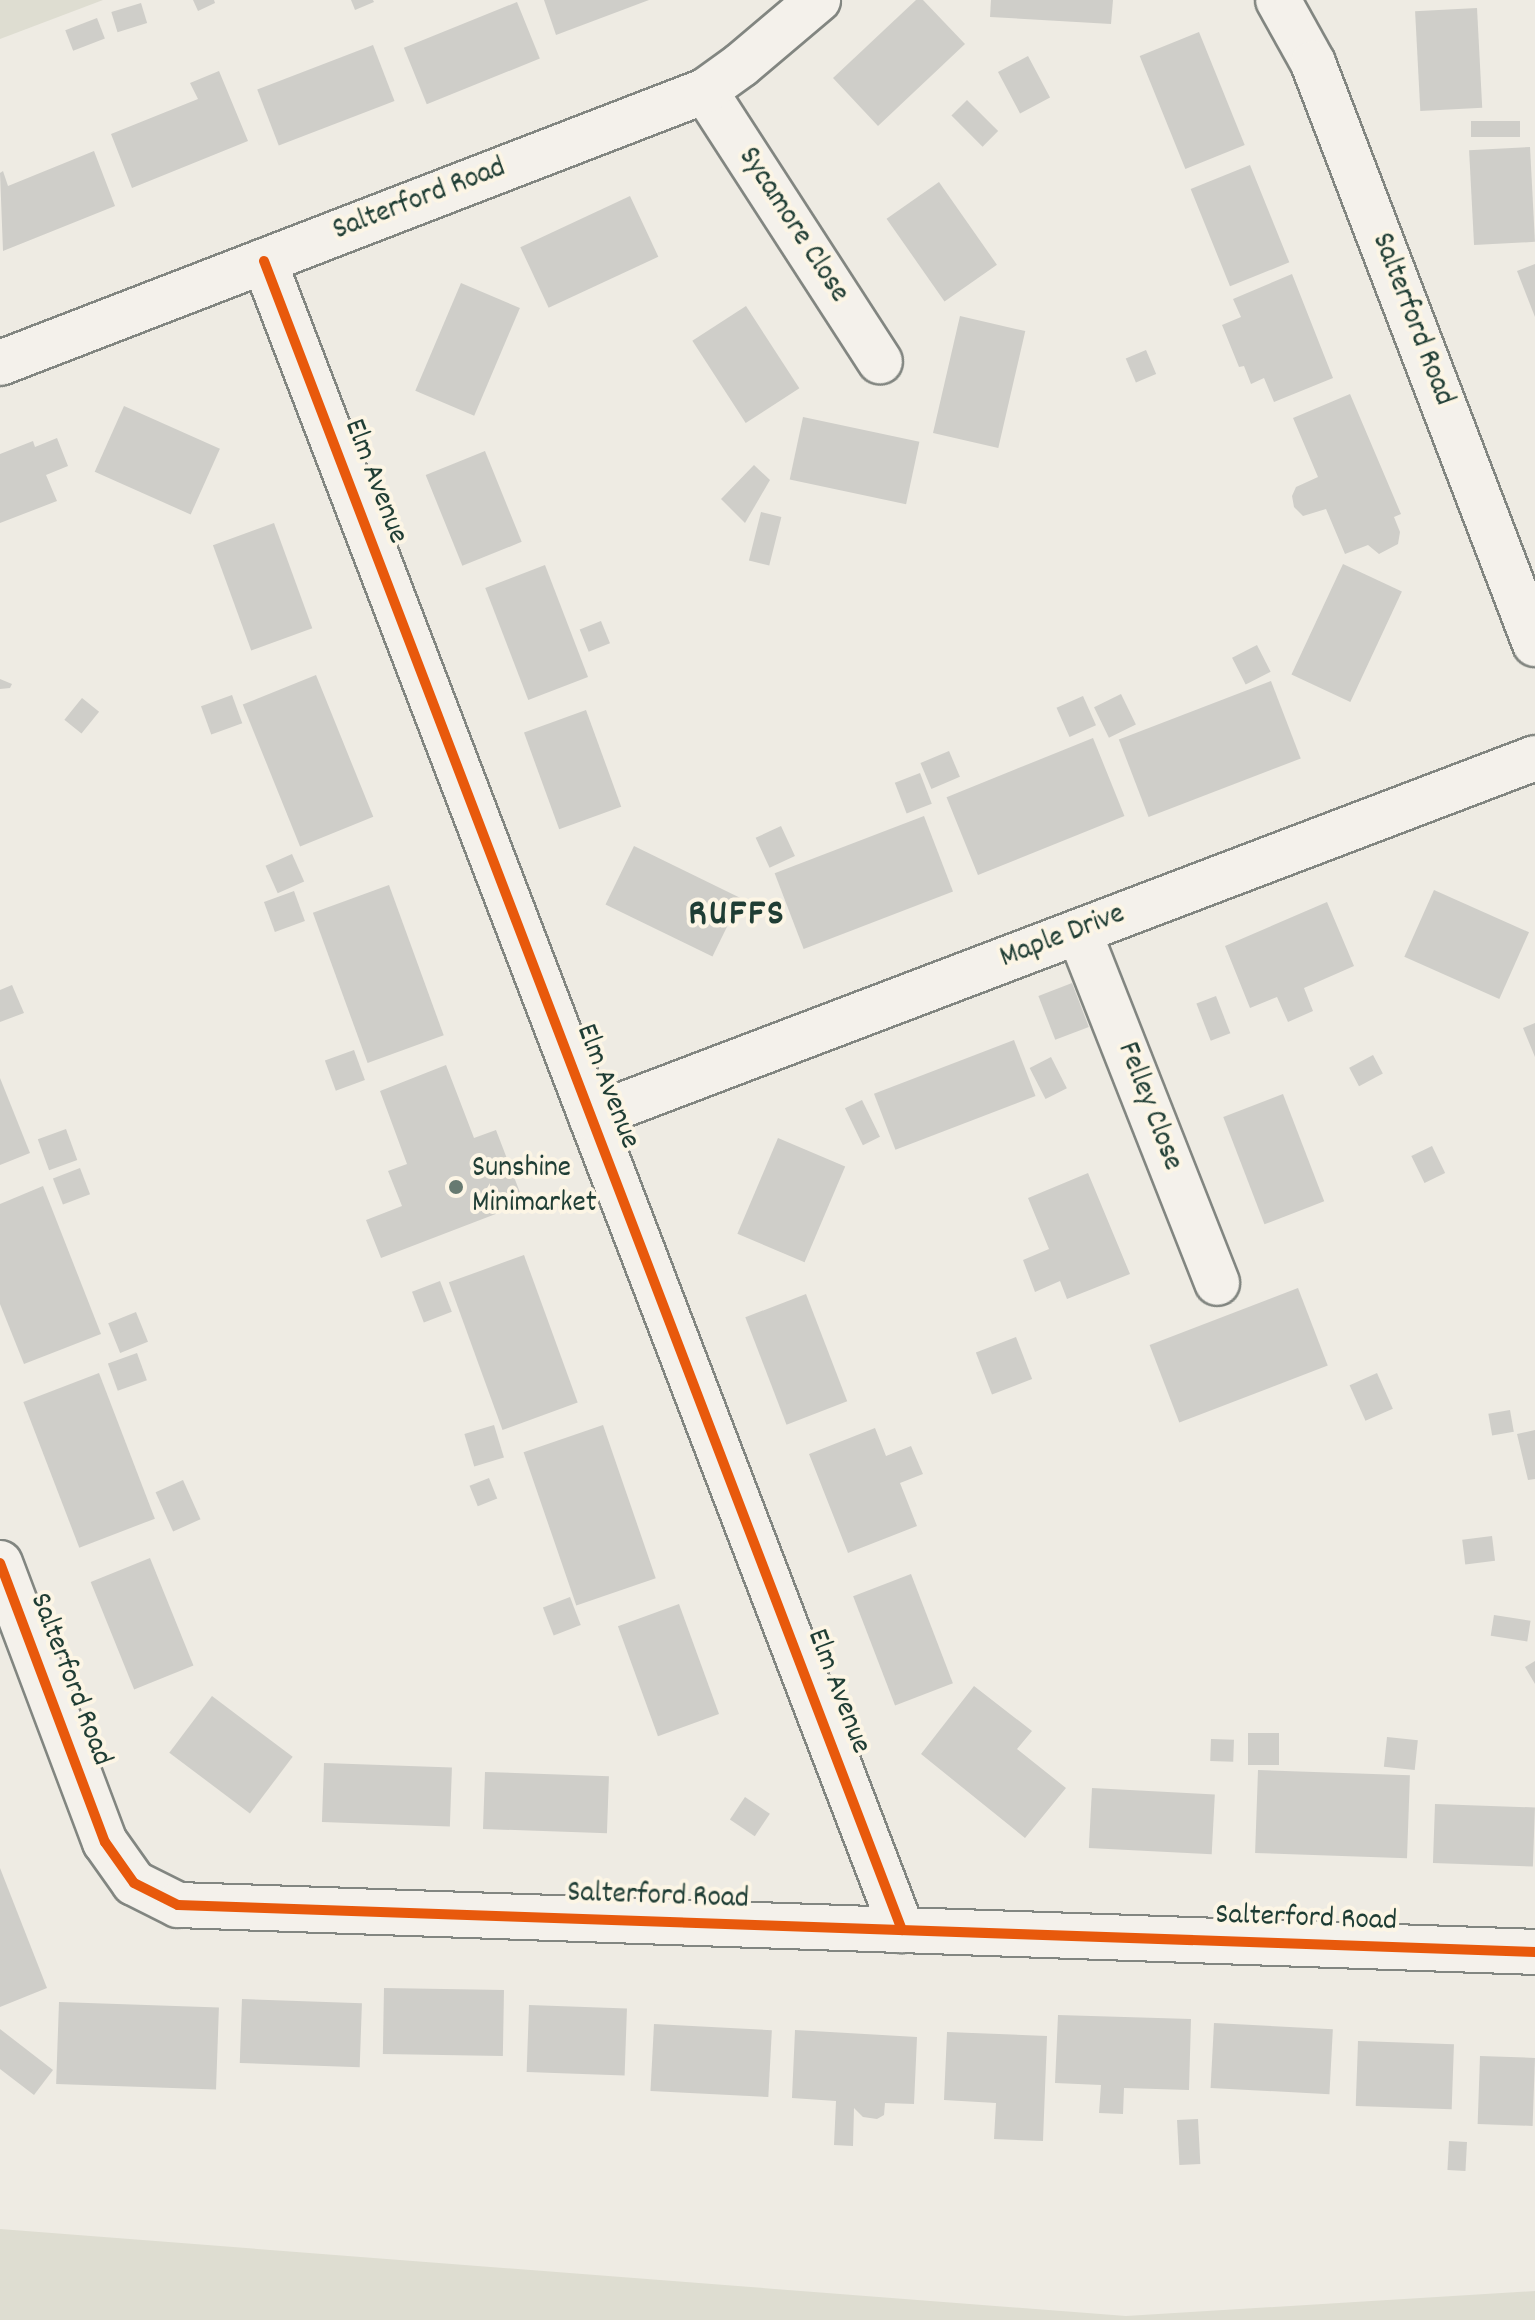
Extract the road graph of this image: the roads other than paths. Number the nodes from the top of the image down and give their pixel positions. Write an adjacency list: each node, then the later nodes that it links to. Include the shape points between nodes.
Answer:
1 (818, 0): 3 (street, Salterford Road)
2 (1278, 0): 7 (street, Salterford Road, via 1313,63)
3 (705, 91): 4 (street, Salterford Road); 5 (street, Sycamore Close)
4 (264, 261): 6 (street, Salterford Road); 10 (street, Elm Avenue)
5 (880, 361)
6 (0, 363)
7 (1535, 644)
8 (1535, 758): 9 (street, Maple Drive)
9 (1079, 932): 10 (street, Maple Drive); 11 (street, Felley Close)
10 (591, 1117): 13 (street, Elm Avenue)
11 (1217, 1283)
12 (0, 1563): 13 (street, Salterford Road, via 105,1842 134,1883 178,1905)
13 (902, 1930): 14 (street, Salterford Road)
14 (1535, 1952)

